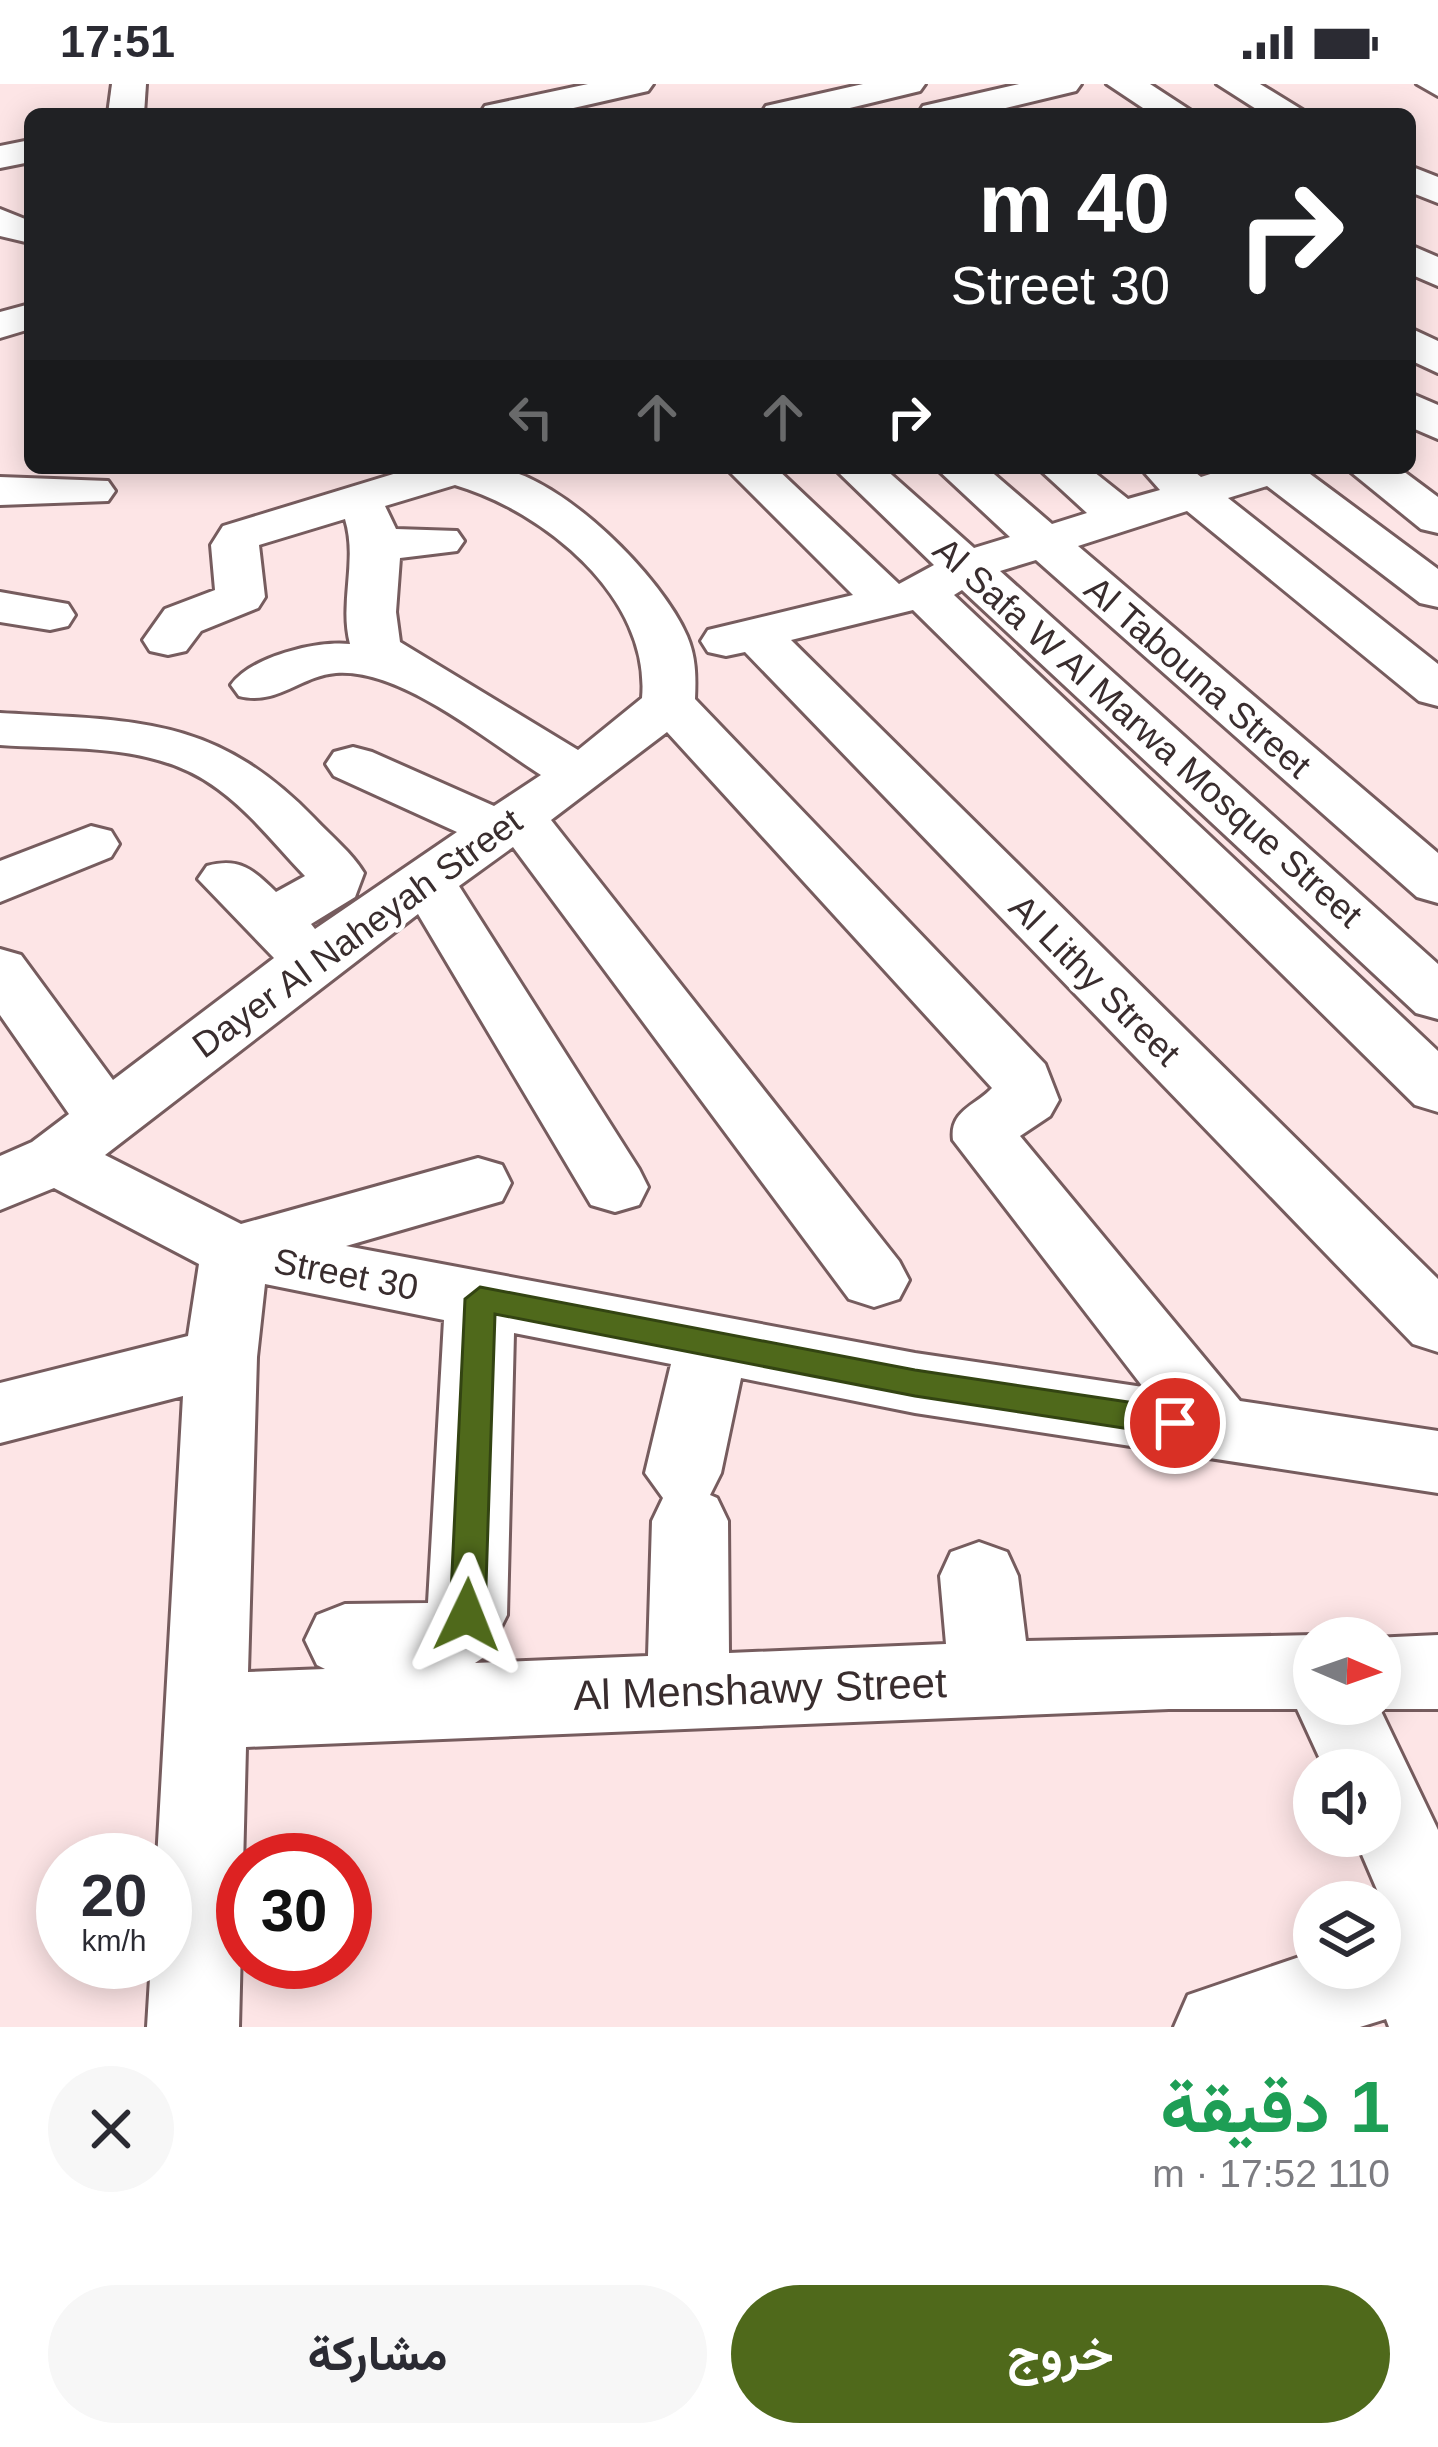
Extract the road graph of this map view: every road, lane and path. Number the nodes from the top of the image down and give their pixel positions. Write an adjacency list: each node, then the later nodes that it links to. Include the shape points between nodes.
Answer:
1 (636, 84): 7 (street)
2 (908, 84): 8 (street)
3 (1064, 84): 6 (street)
4 (1124, 84): 9 (street)
5 (1234, 84): 10 (street)
6 (1002, 104)
7 (526, 108)
8 (805, 108)
9 (1167, 108)
10 (1280, 108)
11 (439, 474): 26 (street)
12 (466, 474): 22 (street)
13 (550, 474): 22 (street)
14 (758, 474): 31 (street)
15 (860, 474): 31 (street, Al Safa W Al Marwa Mosque Street)
16 (966, 474): 30 (street, Al Tabouna Street)
17 (1068, 474): 27 (street)
18 (1230, 474): 21 (street)
19 (1282, 474): 32 (street)
20 (1377, 474): 28 (street)
21 (1178, 481): 27 (street); 40 (street)
22 (507, 488): 38 (street, via 606,561)
23 (0, 491): 25 (street)
24 (271, 493): 26 (street)
25 (88, 496)
26 (363, 504): 29 (street); 36 (street, via 239,536 240,597 183,620); 37 (street, via 372,637)
27 (1121, 517): 30 (street)
28 (1438, 519)
29 (440, 541)
30 (1042, 542): 31 (street); 49 (street, Al Tabouna Street)
31 (927, 588): 35 (street); 52 (street, Al Safa W Al Marwa Mosque Street); 53 (street)
32 (1438, 592)
33 (0, 608): 34 (street)
34 (50, 615)
35 (756, 634): 38 (street); 60 (street, Al Lithy Street)
36 (168, 640)
37 (398, 666): 39 (street, via 328,657); 43 (street)
38 (669, 678): 43 (street, Dayer Al Naheyah Street, via 625,743); 64 (street, via 1022,1080 1027,1100 984,1127 986,1140)
39 (257, 686)
40 (1438, 690)
41 (34, 717): 50 (street, via 197,754 234,774 335,873)
42 (352, 764): 44 (street)
43 (578, 774): 44 (street, Dayer Al Naheyah Street)
44 (506, 821): 46 (street, Dayer Al Naheyah Street); 58 (street)
45 (91, 844): 48 (street)
46 (425, 878): 50 (street, Dayer Al Naheyah Street); 56 (street)
47 (227, 879): 50 (street)
48 (0, 884)
49 (1438, 884)
50 (292, 940): 54 (street, Dayer Al Naheyah Street)
51 (0, 970): 54 (street)
52 (1438, 998)
53 (1438, 1089)
54 (54, 1154): 57 (street, Street 30)
55 (478, 1183): 57 (street)
56 (615, 1187)
57 (235, 1252): 59 (street, Street 30); 62 (street)
58 (874, 1280)
59 (480, 1299): 61 (street, Street 30); 67 (street, via 467,1615 446,1639)
60 (1438, 1324)
61 (712, 1344): 64 (street, Street 30); 72 (street, via 687,1497)
62 (221, 1357): 63 (street); 73 (street)
63 (0, 1413)
64 (1219, 1429): 65 (street, Street 30)
65 (1438, 1462)
66 (979, 1576): 71 (street)
67 (345, 1640)
68 (1401, 1672): 69 (street)
69 (1438, 1672)
70 (1293, 1673): 71 (street, Al Menshawy Street)
71 (990, 1680): 72 (street, Al Menshawy Street)
72 (688, 1692): 73 (street, Al Menshawy Street)
73 (206, 1711): 76 (street)
74 (1397, 1857): 75 (street)
75 (1430, 1969): 77 (street)
76 (193, 2027)
77 (1220, 2027)

